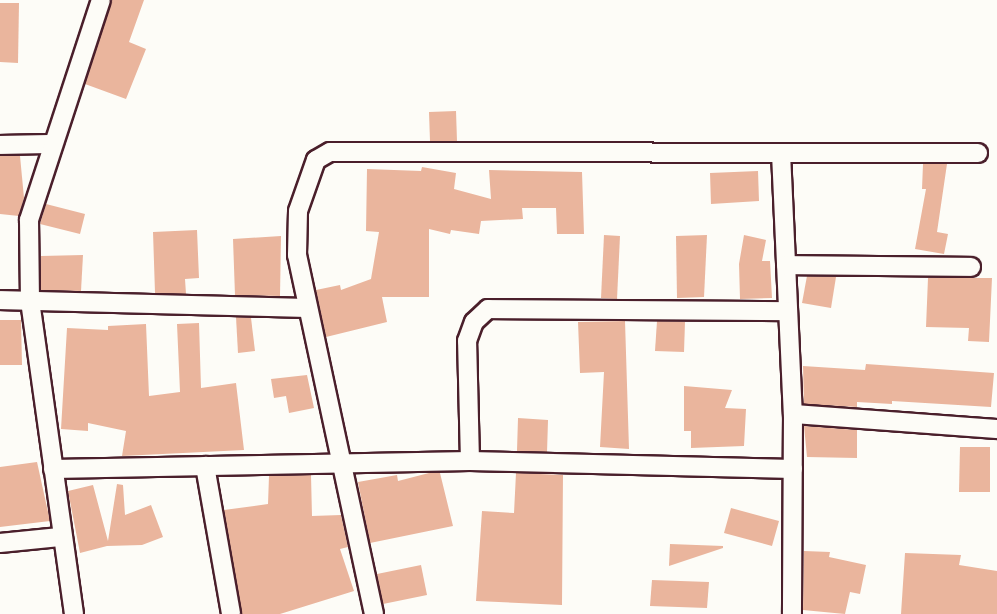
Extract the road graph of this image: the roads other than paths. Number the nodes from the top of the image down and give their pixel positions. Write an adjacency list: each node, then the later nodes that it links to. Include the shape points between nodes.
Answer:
1 (101, 0): 2 (street)
2 (53, 144): 3 (street); 9 (street, via 29,220)
3 (0, 145)
4 (782, 153): 5 (street); 6 (street); 10 (street, via 330,152 310,169 298,211 297,255)
5 (978, 153)
6 (786, 265): 7 (street); 11 (street)
7 (971, 267)
8 (0, 300): 9 (street)
9 (30, 301): 10 (street); 17 (street)
10 (308, 308): 15 (street)
11 (788, 311): 12 (street); 14 (street, via 488,309 474,322 467,341)
12 (793, 414): 13 (street); 18 (street)
13 (997, 429)
14 (470, 461): 15 (street); 18 (street)
15 (344, 463): 16 (street); 23 (street)
16 (205, 466): 17 (street); 22 (street)
17 (52, 469): 19 (street)
18 (793, 469): 25 (street)
19 (60, 537): 20 (street); 21 (street)
20 (0, 543)
21 (74, 614)
22 (231, 614)
23 (374, 614): 24 (street)
24 (382, 614)
25 (792, 614)

